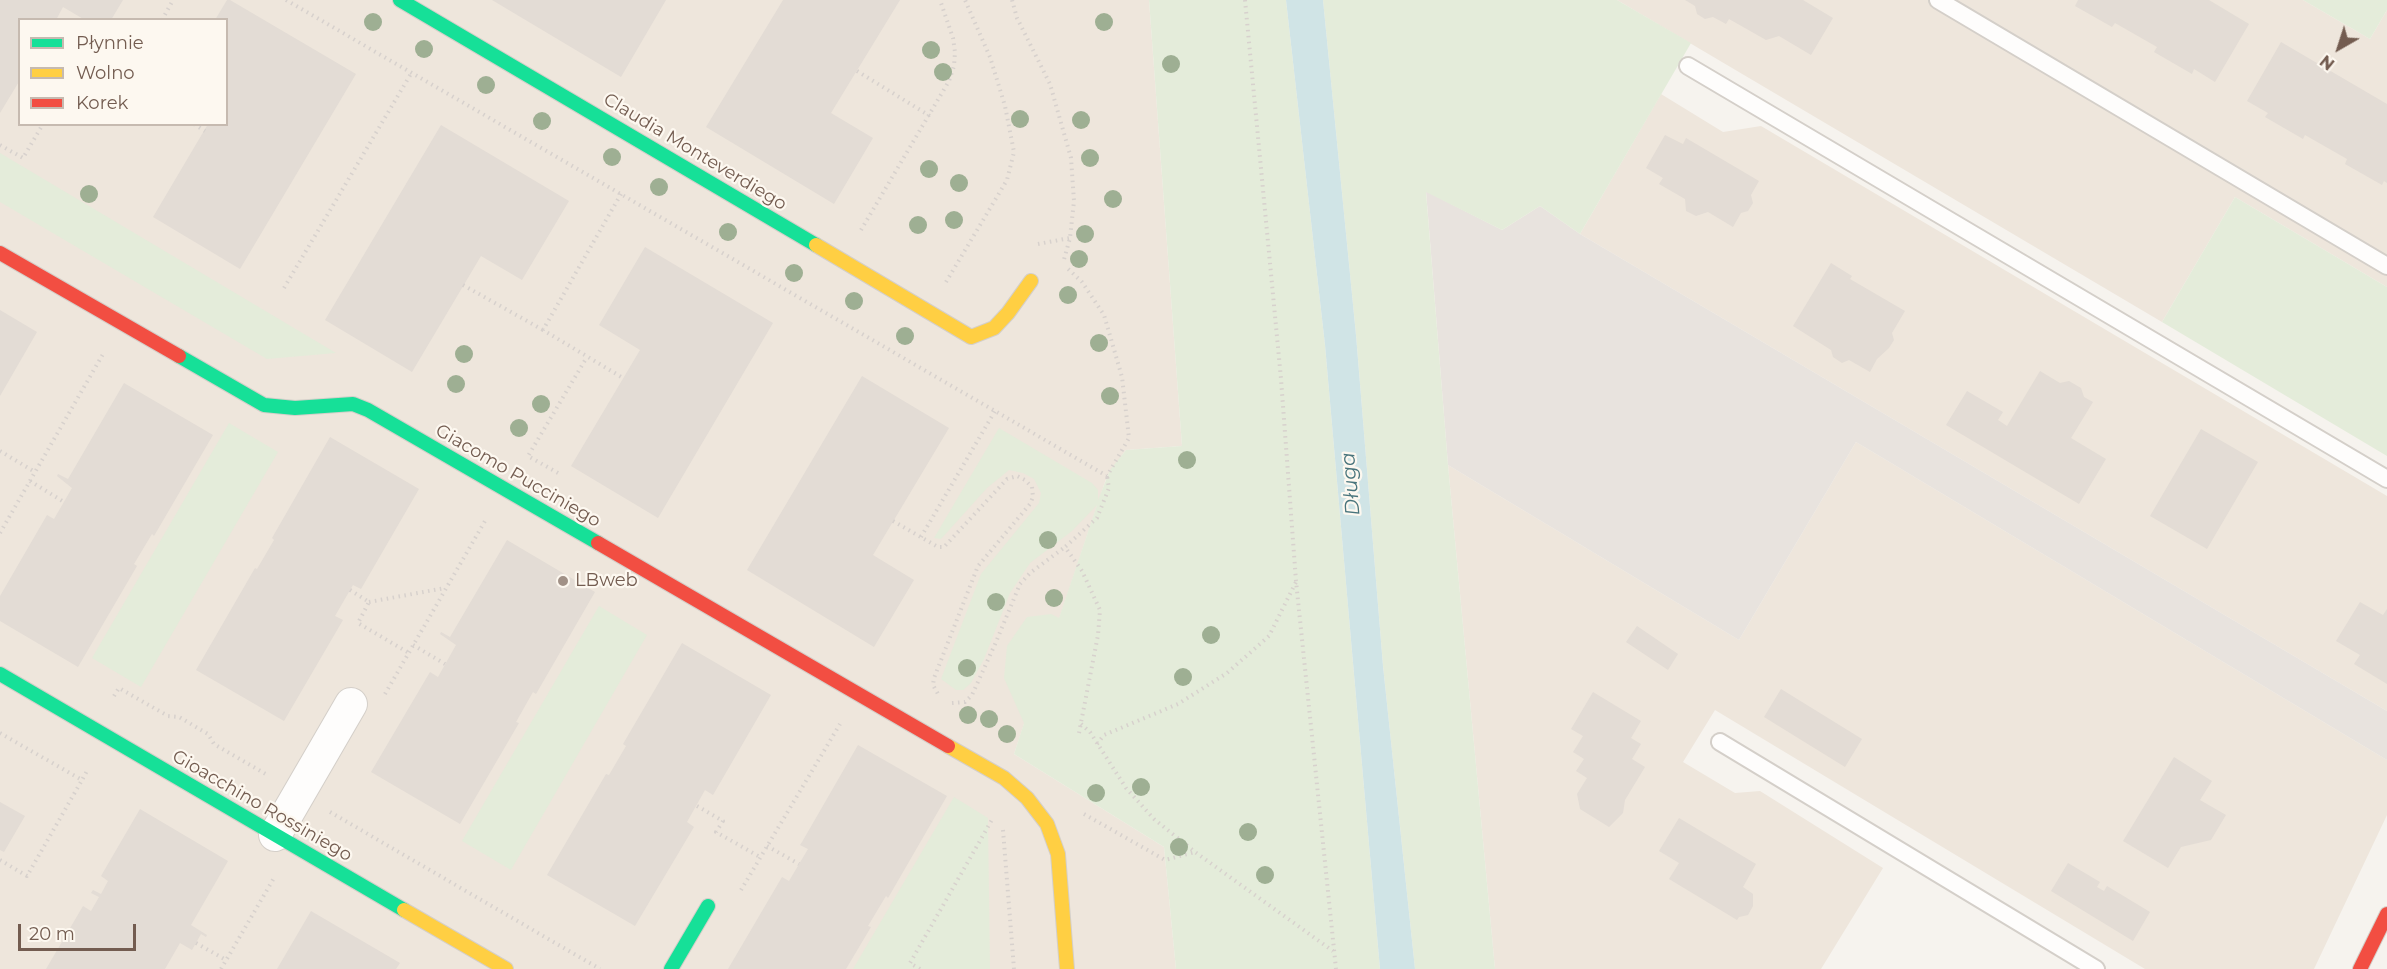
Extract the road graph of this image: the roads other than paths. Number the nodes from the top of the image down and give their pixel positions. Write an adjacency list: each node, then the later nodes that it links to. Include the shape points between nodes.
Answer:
1 (400, 0): 6 (street, Claudia Monteverdiego, via 971,337 994,328)
2 (1938, 0): 5 (lane)
3 (1688, 66): 7 (lane)
4 (0, 253): 16 (street, Giacomo Pucciniego, via 264,405 296,408 353,404 368,410 1004,778 1027,798 1047,824 1058,854)
5 (2387, 266)
6 (1030, 281)
7 (2387, 479)
8 (0, 674): 11 (street, Gioacchino Rossiniego)
9 (366, 702): 11 (street)
10 (1720, 742): 17 (lane)
11 (276, 835): 14 (street, Gioacchino Rossiniego)
12 (708, 906): 15 (street)
13 (2387, 914): 18 (street)
14 (506, 969)
15 (671, 969)
16 (1067, 969)
17 (2096, 969)
18 (2360, 969)

